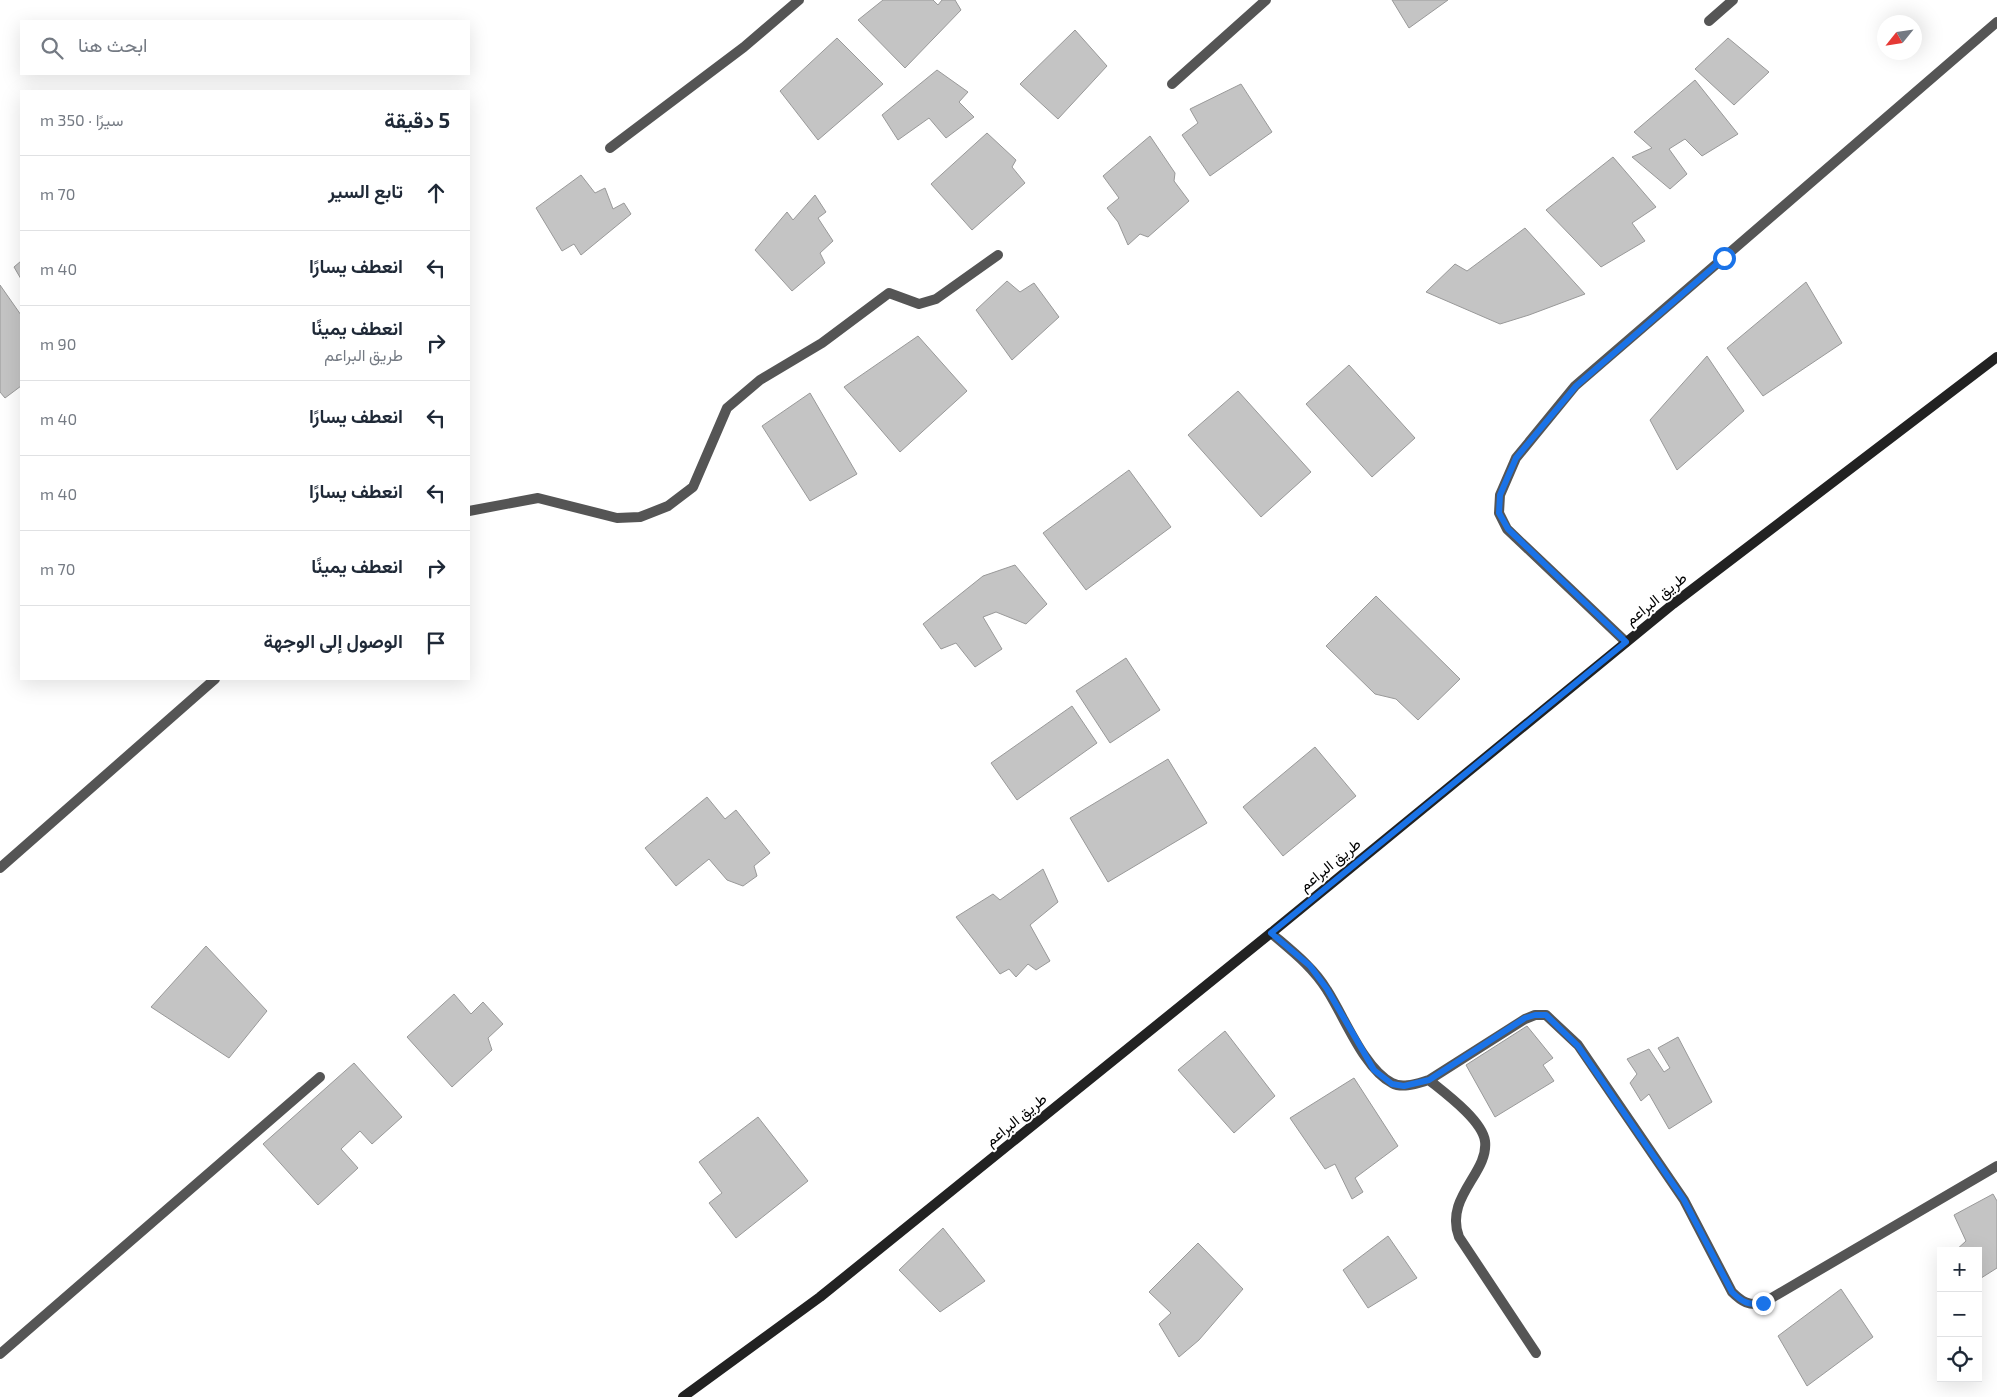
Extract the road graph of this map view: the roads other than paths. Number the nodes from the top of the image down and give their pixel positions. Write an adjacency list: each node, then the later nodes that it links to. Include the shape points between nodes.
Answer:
1 (799, 0): 7 (street, via 744,47)
2 (1266, 0): 6 (street)
3 (1733, 0): 4 (street)
4 (1709, 21)
5 (1997, 22): 11 (street, via 1576,386 1516,458 1500,495 1499,513 1508,529)
6 (1172, 84)
7 (610, 148)
8 (998, 255): 10 (street, via 936,299 918,304 889,293 822,343 760,380 727,408 692,487 668,506 640,517 617,518 538,498)
9 (1997, 357): 11 (street, طريق البراعم)
10 (470, 511)
11 (1626, 642): 14 (street, طريق البراعم)
12 (214, 680): 13 (street)
13 (0, 868)
14 (1271, 933): 16 (street, via 1310,966 1374,1070 1392,1084 1404,1086); 20 (street, طريق البراعم, via 820,1297)
15 (320, 1077): 19 (street)
16 (1429, 1080): 17 (street, via 1525,1018 1546,1015 1578,1046 1684,1200 1732,1292 1741,1301 1753,1305 1763,1303); 18 (street, via 1461,1106 1485,1140 1484,1155 1456,1210 1454,1225)
17 (1997, 1166)
18 (1536, 1353)
19 (0, 1354)
20 (683, 1397)

